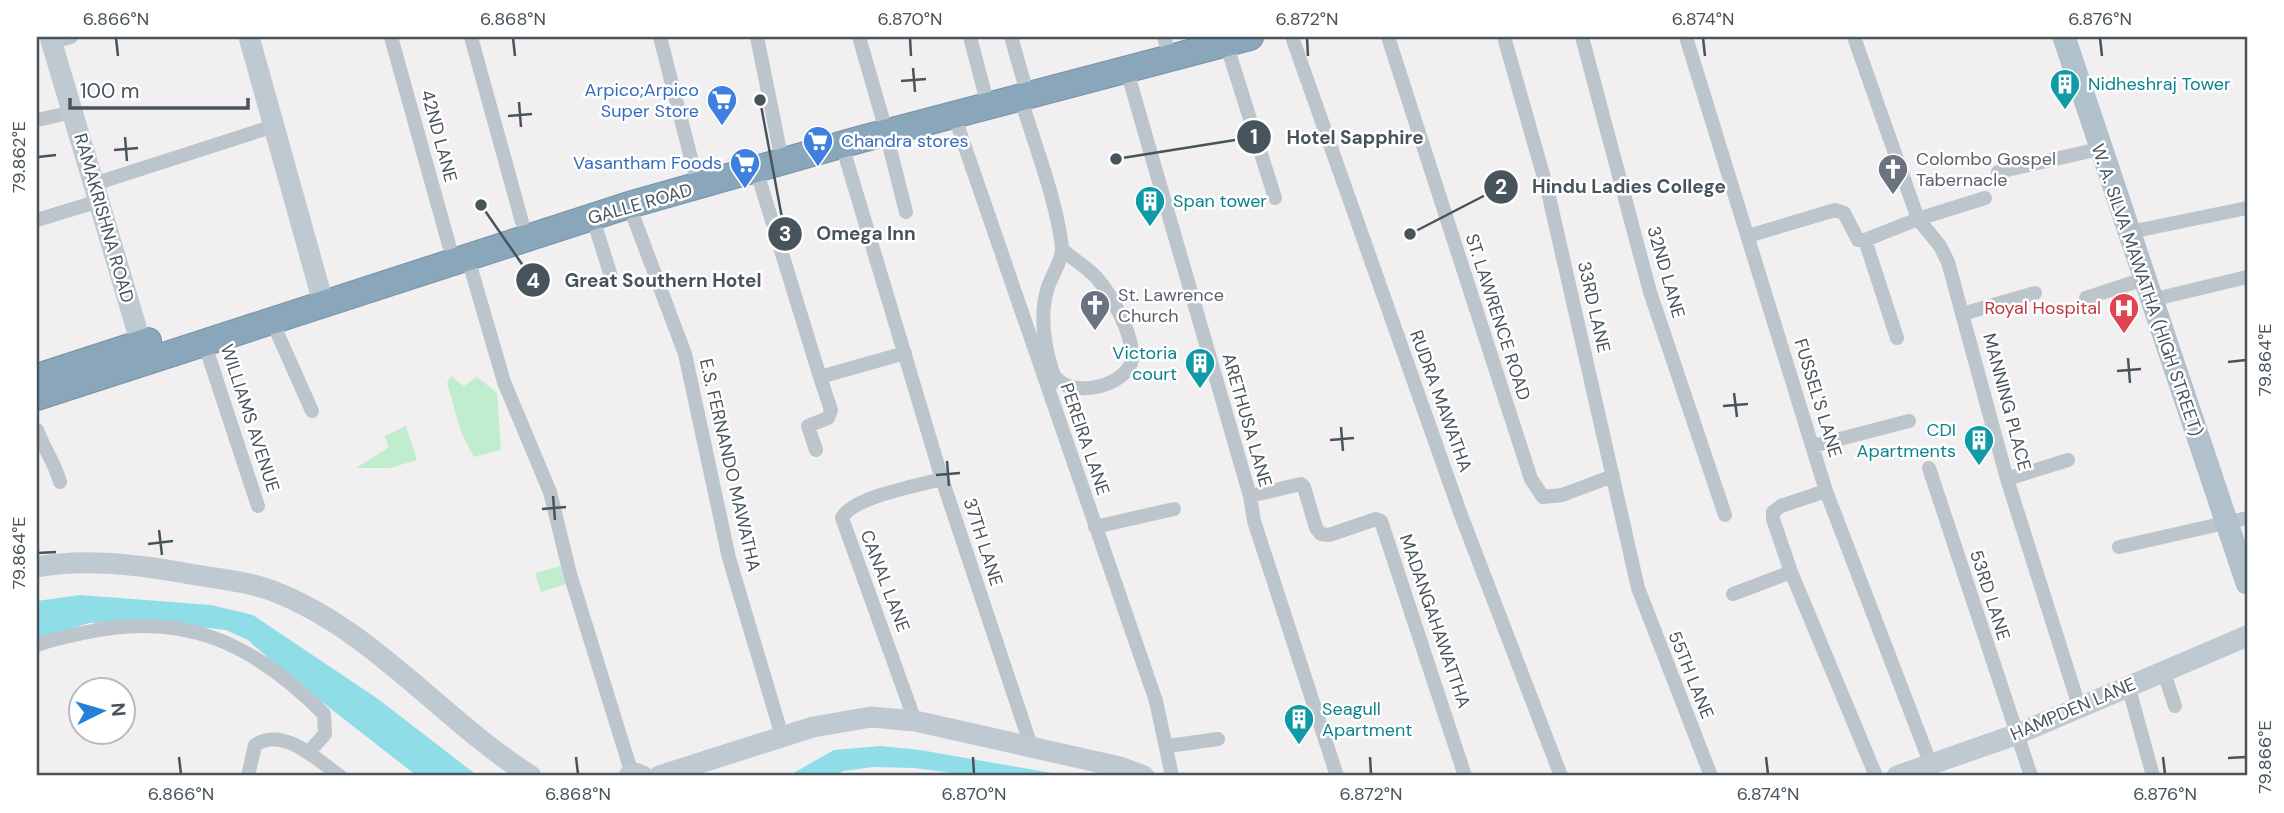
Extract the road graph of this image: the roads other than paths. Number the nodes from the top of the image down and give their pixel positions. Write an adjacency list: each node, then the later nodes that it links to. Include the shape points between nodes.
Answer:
1 (249, 37): 28 (street)
2 (391, 37): 49 (street, 42ND LANE)
3 (471, 37): 45 (street)
4 (660, 37): 33 (street)
5 (757, 37): 31 (street)
6 (859, 37): 29 (street)
7 (970, 37): 24 (street)
8 (1011, 37): 23 (street)
9 (1192, 37): 19 (highway, GALLE ROAD)
10 (1292, 37): 114 (street, RUDRA MAWATHA, via 1461,515)
11 (1388, 37): 73 (street, ST. LAWRENCE ROAD, via 1531,479 1543,496 1562,495)
12 (1504, 37): 73 (street, 33RD LANE, via 1548,192)
13 (1582, 37): 81 (street, 32ND LANE, via 1650,292)
14 (1686, 37): 47 (street, FUSSEL'S LANE)
15 (1854, 37): 43 (street, MANNING PLACE)
16 (2064, 37): 32 (main road, W. A. SILVA MAWATHA (HIGH STREET))
17 (2077, 37): 46 (main road, W. A. SILVA MAWATHA (HIGH STREET))
18 (58, 39): 25 (street, RAMAKRISHNA ROAD)
19 (1165, 40): 22 (highway, GALLE ROAD)
20 (1238, 40): 21 (highway, GALLE ROAD); 37 (street)
21 (1126, 71): 22 (highway, GALLE ROAD); 78 (street, ARETHUSA LANE)
22 (1065, 79): 23 (highway, GALLE ROAD)
23 (1022, 90): 24 (highway, GALLE ROAD); 26 (highway, GALLE ROAD); 50 (street)
24 (985, 94): 29 (highway, GALLE ROAD)
25 (73, 112): 27 (street); 36 (street, RAMAKRISHNA ROAD)
26 (954, 115): 29 (highway, GALLE ROAD); 83 (street, PEREIRA LANE)
27 (37, 120)
28 (274, 126): 36 (street); 55 (street)
29 (884, 127): 30 (highway, GALLE ROAD); 31 (highway, GALLE ROAD); 41 (street)
30 (842, 145): 34 (highway, GALLE ROAD); 62 (street, 37TH LANE)
31 (779, 146): 33 (highway, GALLE ROAD)
32 (2099, 149): 35 (street); 53 (main road, W. A. SILVA MAWATHA (HIGH STREET))
33 (694, 170): 45 (highway, GALLE ROAD)
34 (756, 170): 39 (highway, GALLE ROAD); 64 (street)
35 (1998, 172)
36 (96, 192): 44 (street); 61 (street, RAMAKRISHNA ROAD)
37 (1275, 198)
38 (1985, 198): 43 (street)
39 (629, 205): 42 (highway, GALLE ROAD); 99 (street, E.S. FERNANDO MAWATHA, via 685,354 729,558)
40 (2247, 208): 46 (street)
41 (906, 212)
42 (593, 219): 49 (highway, GALLE ROAD); 51 (street)
43 (1918, 219): 48 (street); 57 (street, MANNING PLACE, via 1940,246)
44 (37, 220)
45 (522, 222): 49 (highway, GALLE ROAD)
46 (2140, 230): 53 (main road, W. A. SILVA MAWATHA (HIGH STREET))
47 (1748, 236): 48 (street, via 1835,210 1844,213 1858,240); 69 (street, FUSSEL'S LANE)
48 (1865, 240): 59 (street)
49 (458, 250): 55 (highway, GALLE ROAD); 108 (street, 42ND LANE, via 504,382 550,492 570,574)
50 (1063, 250): 50 (street, via 1047,289 1043,326 1054,378 1062,385 1085,389 1110,383 1128,369 1132,358 1126,330 1095,277)
51 (611, 276)
52 (2247, 277): 53 (street)
53 (2152, 292): 56 (street); 82 (main road, W. A. SILVA MAWATHA (HIGH STREET))
54 (2035, 293): 57 (street)
55 (321, 294): 58 (highway, GALLE ROAD); 61 (highway, GALLE ROAD)
56 (2086, 298)
57 (1962, 314): 75 (street, MANNING PLACE)
58 (271, 319): 60 (highway, GALLE ROAD); 66 (street)
59 (1897, 338)
60 (204, 342): 61 (highway, GALLE ROAD); 79 (street, WILLIAMS AVENUE)
61 (143, 352): 63 (highway, GALLE ROAD); 65 (highway, GALLE ROAD)
62 (905, 352): 64 (street); 74 (street, 37TH LANE)
63 (37, 377)
64 (820, 377): 70 (street, via 831,410 828,418 808,426)
65 (37, 397)
66 (312, 411)
67 (1909, 421): 69 (street)
68 (37, 430): 76 (street)
69 (1813, 446): 77 (street, FUSSEL'S LANE)
70 (816, 450)
71 (2068, 460): 75 (street)
72 (1929, 468): 98 (street, 53RD LANE)
73 (1613, 476): 89 (street, 33RD LANE)
74 (942, 479): 97 (street, CANAL LANE, via 862,502 845,511 842,518); 101 (street, 37TH LANE)
75 (2007, 479): 95 (street, MANNING PLACE)
76 (60, 482)
77 (1826, 491): 87 (street, via 1773,512); 104 (street, FUSSEL'S LANE)
78 (1250, 496): 112 (street, ARETHUSA LANE, via 1254,521); 113 (street, MADANGAHAWATTHA, via 1301,484 1321,534 1381,521)
79 (258, 506)
80 (1174, 509): 83 (street)
81 (1725, 515)
82 (2237, 521): 84 (street); 85 (main road, W. A. SILVA MAWATHA (HIGH STREET)); 88 (main road, W. A. SILVA MAWATHA (HIGH STREET))
83 (1095, 527): 102 (street, PEREIRA LANE)
84 (2119, 547)
85 (2247, 548)
86 (37, 567): 107 (street, via 62,562 158,568 298,602 379,654 498,755)
87 (1791, 572): 90 (street); 116 (street)
88 (2247, 583)
89 (1638, 588): 115 (street, 55TH LANE)
90 (1733, 593)
91 (2247, 636): 93 (street, HAMPDEN LANE)
92 (37, 645): 103 (street, via 123,624 200,632 222,639 280,675 324,714 324,734)
93 (2163, 670): 94 (street, HAMPDEN LANE); 96 (street)
94 (2128, 685): 95 (street, HAMPDEN LANE); 119 (street)
95 (2079, 706): 98 (street, HAMPDEN LANE)
96 (2175, 706)
97 (915, 721): 99 (street, via 853,718); 101 (street)
98 (2015, 735): 104 (street, HAMPDEN LANE); 118 (street, 53RD LANE)
99 (782, 736): 109 (street)
100 (1218, 739): 102 (street)
101 (1031, 746): 110 (street, via 1120,766)
102 (1168, 747): 111 (street, PEREIRA LANE)
103 (308, 753): 105 (street, via 282,739 268,738 255,745); 106 (street)
104 (1931, 765): 117 (street, HAMPDEN LANE)
105 (248, 776)
106 (340, 776)
107 (531, 776)
108 (635, 776)
109 (659, 776)
110 (1144, 776)
111 (1172, 776)
112 (1337, 776)
113 (1465, 776)
114 (1561, 776)
115 (1711, 776)
116 (1876, 776)
117 (1897, 776)
118 (2031, 776)
119 (2153, 776)

